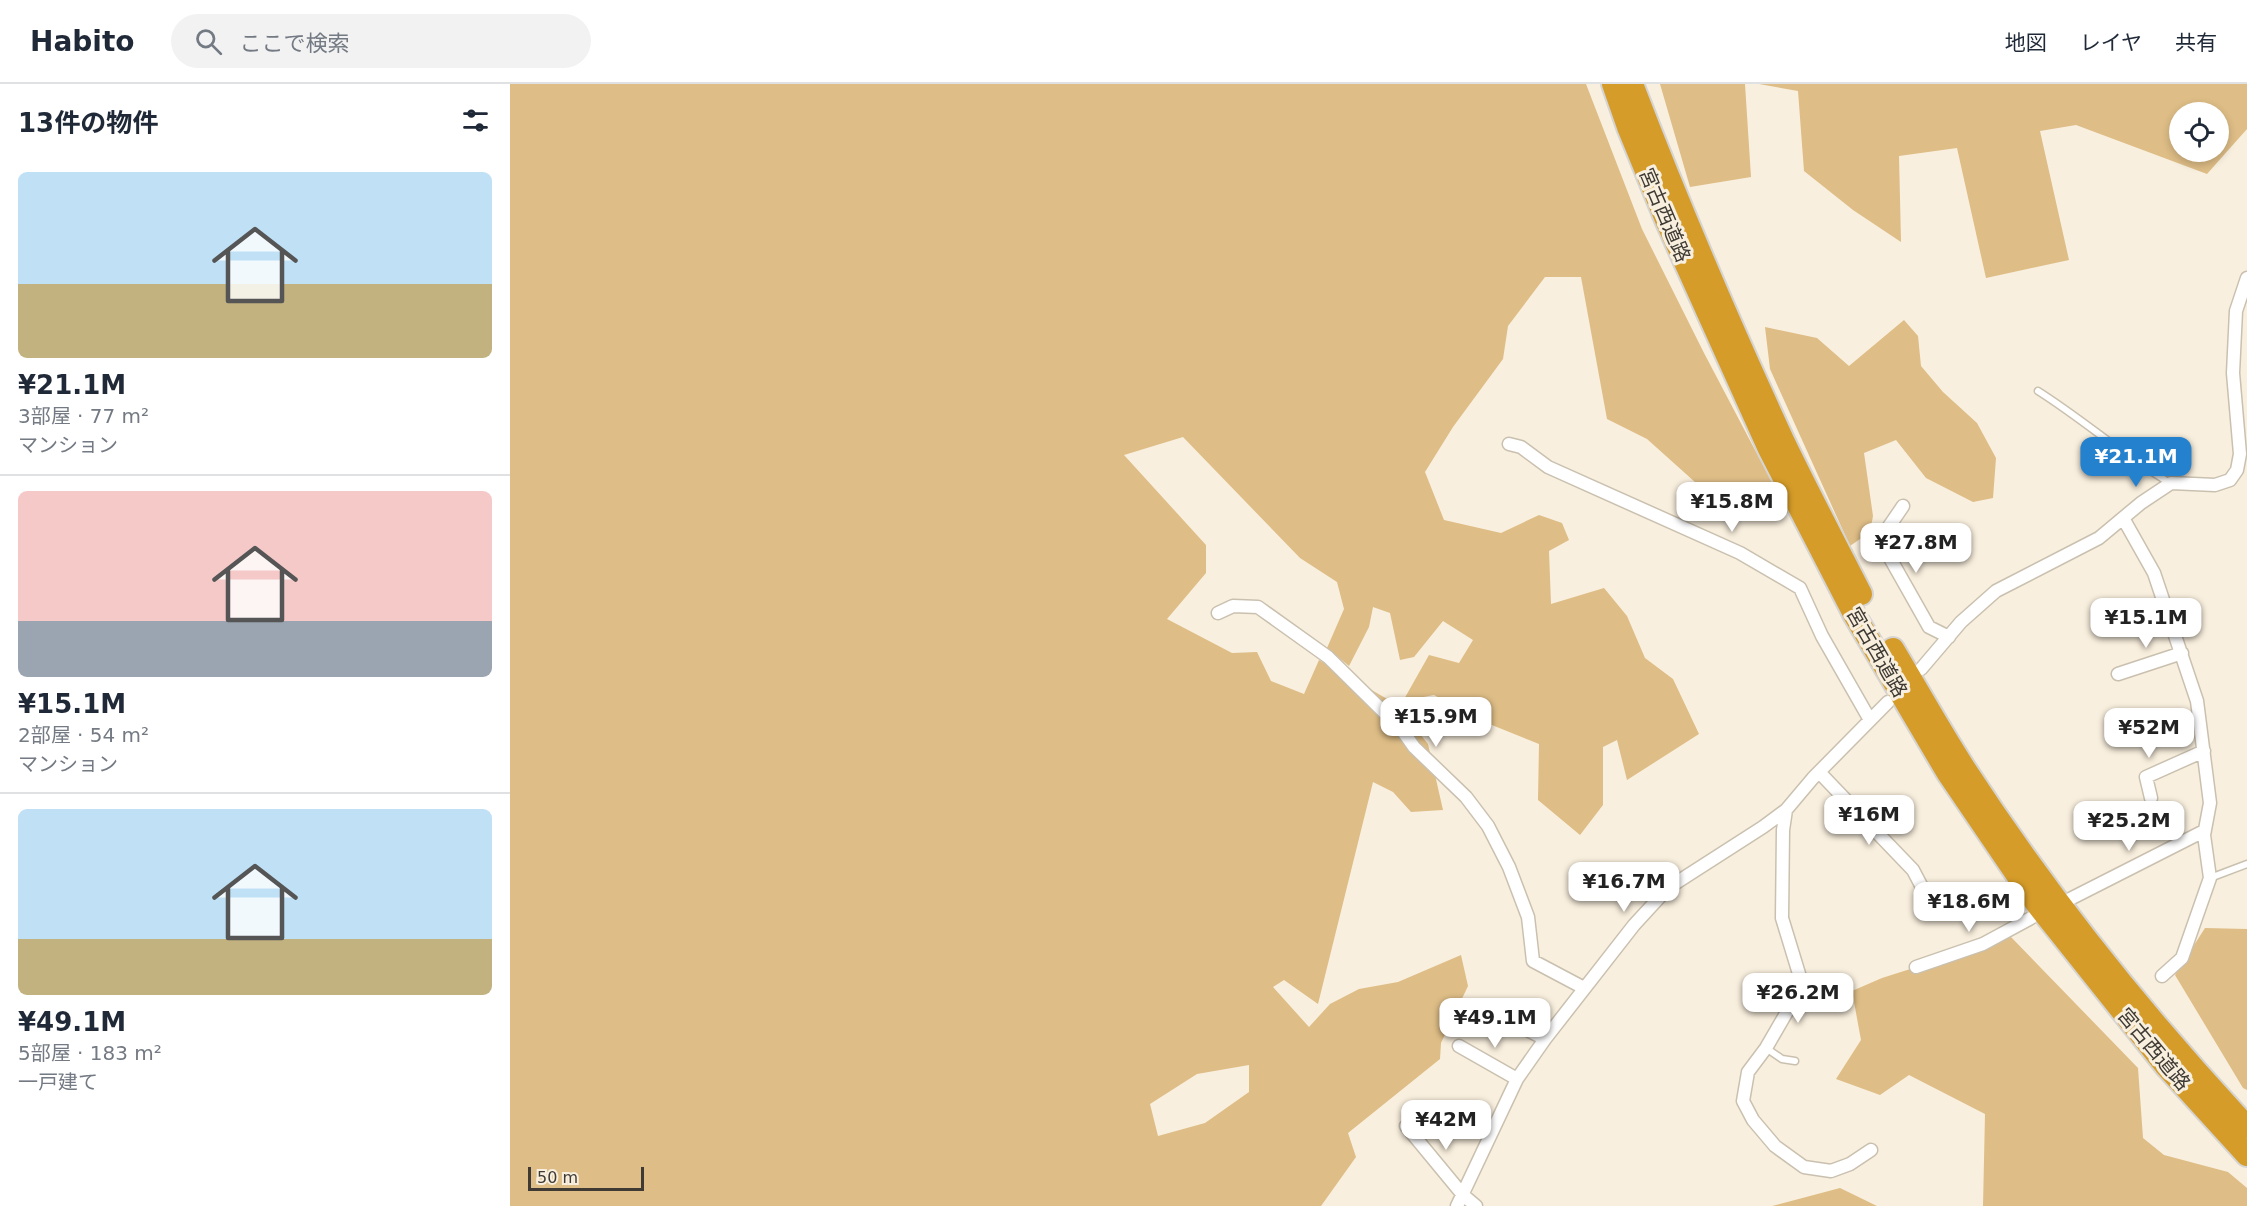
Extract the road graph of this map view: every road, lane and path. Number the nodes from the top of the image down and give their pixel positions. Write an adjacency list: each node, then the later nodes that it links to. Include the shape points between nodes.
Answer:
1 (1613, 84): 39 (highway, 宮古西道路, via 1667,222 1768,449 1855,616 1947,772 2036,903 2165,1065)
2 (1632, 84): 37 (highway, 宮古西道路, via 1683,213 1784,441 1869,609 1963,765 2052,894 2182,1058)
3 (2247, 278): 6 (street, via 2236,311 2233,373)
4 (2038, 391): 7 (lane)
5 (1509, 444): 16 (street, via 1521,447 1548,467 1740,553 1800,588 1822,636)
6 (2243, 456): 7 (street, via 2230,480 2215,485)
7 (2171, 483): 9 (street)
8 (1903, 506): 11 (street, via 1888,528 1890,558 1929,627)
9 (2123, 518): 11 (street, via 2099,538 1996,591); 12 (street, via 2154,573)
10 (1218, 613): 29 (street, via 1233,606 1258,607 1328,657 1402,730 1488,826 1528,917 1533,961)
11 (1948, 637): 13 (street)
12 (2182, 653): 14 (street); 17 (street, via 2197,701)
13 (1921, 669)
14 (2118, 674)
15 (1888, 702): 16 (street)
16 (1870, 720): 18 (street)
17 (2204, 751): 19 (street, via 2146,777); 21 (street, via 2210,803)
18 (1819, 772): 20 (street); 25 (street, via 1913,870)
19 (2151, 798)
20 (1786, 810): 29 (street, via 1668,888); 33 (street, via 1782,918 1800,976 1796,998)
21 (2204, 831): 23 (street); 24 (street)
22 (2247, 864): 23 (lane)
23 (2210, 878): 28 (street, via 2182,958)
24 (2070, 899)
25 (1934, 908)
26 (2031, 918): 27 (street, via 1983,944)
27 (1916, 967)
28 (2162, 976)
29 (1584, 988): 31 (street)
30 (1506, 1019): 31 (street)
31 (1545, 1039): 35 (street)
32 (1459, 1046): 35 (street)
33 (1766, 1048): 34 (lane, via 1782,1059); 38 (street, via 1748,1072 1743,1101 1775,1146 1804,1167 1831,1171)
34 (1795, 1061)
35 (1517, 1079): 40 (street)
36 (1406, 1126): 40 (street)
37 (2247, 1127)
38 (1871, 1150)
39 (2247, 1155)
40 (1460, 1201): 41 (street)
41 (1476, 1206)

